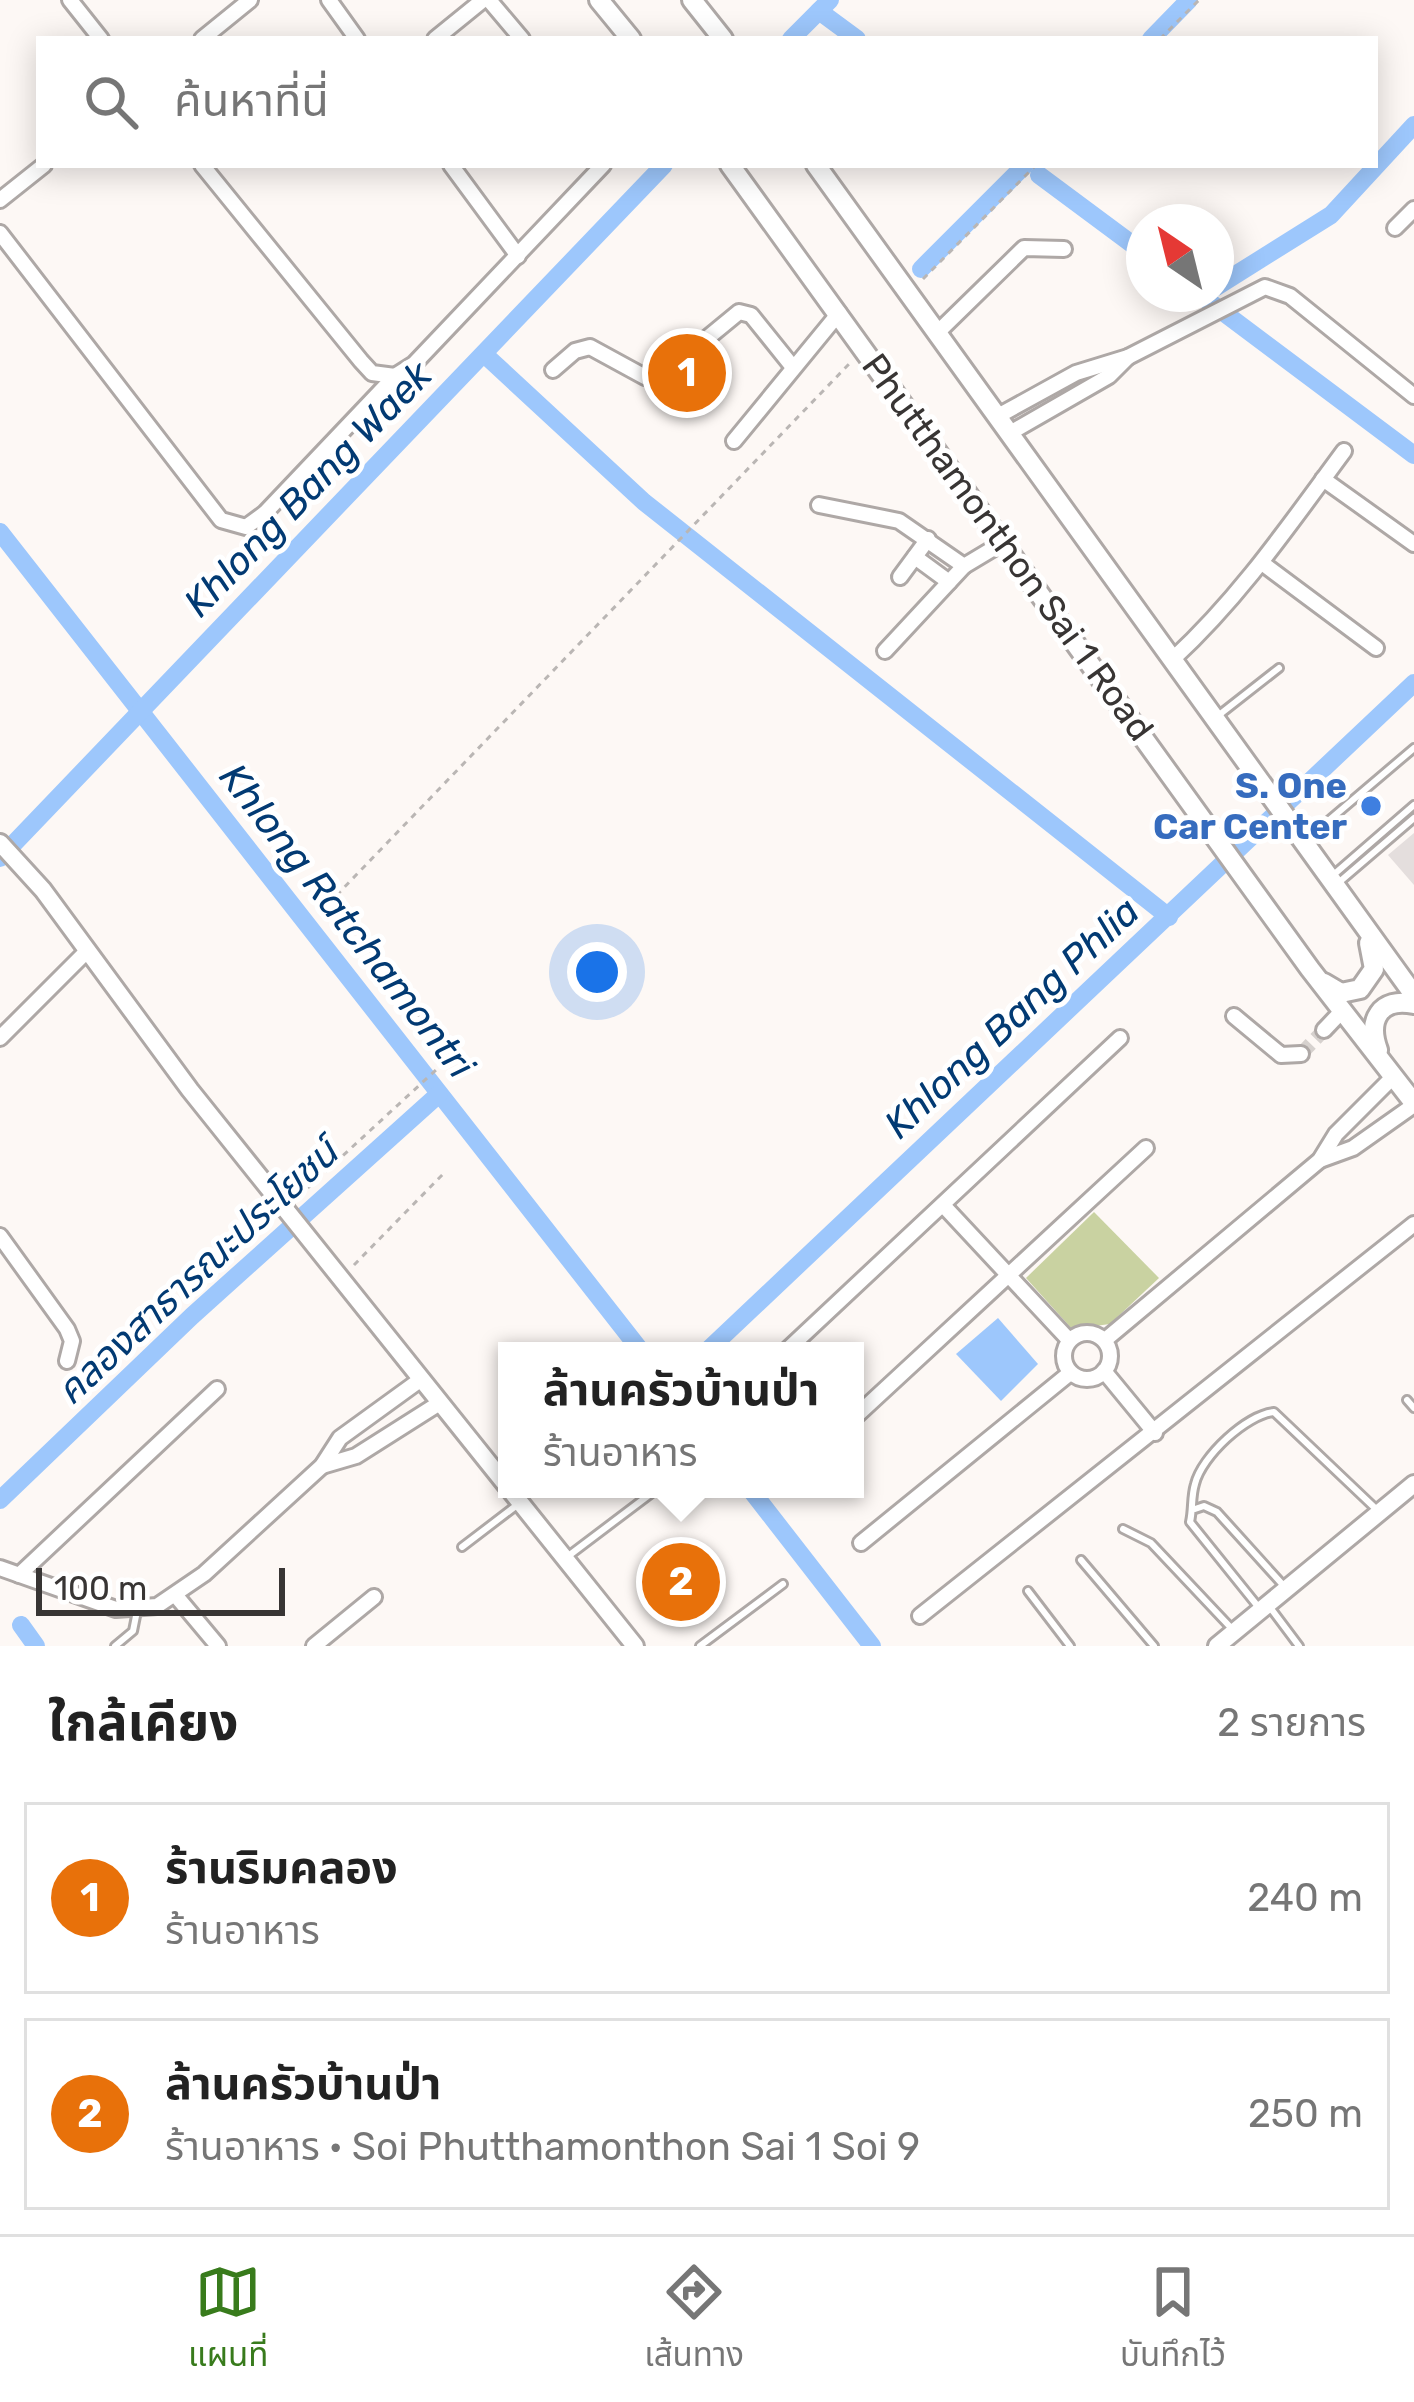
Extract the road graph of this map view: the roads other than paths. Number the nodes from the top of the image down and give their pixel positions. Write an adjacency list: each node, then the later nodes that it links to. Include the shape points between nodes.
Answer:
1 (70, 0): 7 (street)
2 (250, 0): 8 (street)
3 (329, 0): 9 (street)
4 (486, 0): 10 (street); 11 (street)
5 (599, 0): 12 (main road)
6 (692, 0): 13 (main road)
7 (99, 36)
8 (206, 36)
9 (355, 36)
10 (439, 36)
11 (519, 36)
12 (629, 36)
13 (721, 36)
14 (40, 168): 20 (street)
15 (204, 168): 31 (street, via 361,361 372,373)
16 (453, 168): 25 (street)
17 (600, 168): 25 (street)
18 (732, 168): 26 (main road, Phutthamonthon Sai 1 Road)
19 (818, 168): 27 (main road, Phutthamonthon Sai 1 Road)
20 (0, 200)
21 (1414, 209): 22 (street)
22 (1395, 228)
23 (0, 233): 31 (street, via 230,525 246,527 265,513)
24 (1064, 248): 27 (street, via 1024,248)
25 (518, 256): 31 (street)
26 (839, 314): 29 (street); 40 (main road, Phutthamonthon Sai 1 Road)
27 (937, 333): 33 (main road, Phutthamonthon Sai 1 Road)
28 (1128, 356): 32 (street, via 1231,301 1276,287); 33 (street, via 1076,373); 34 (street, via 1109,376)
29 (791, 366): 30 (street, via 751,315 739,312 661,377 645,377 590,347); 35 (street)
30 (554, 370)
31 (395, 376)
32 (1414, 396)
33 (998, 416): 34 (main road, Phutthamonthon Sai 1 Road)
34 (1010, 433): 49 (main road, Phutthamonthon Sai 1 Road)
35 (734, 441)
36 (1344, 451): 37 (street)
37 (1323, 479): 41 (street); 43 (street)
38 (819, 505): 39 (street, via 883,515)
39 (928, 539): 42 (street); 44 (street)
40 (1004, 542): 44 (street); 60 (main road, Phutthamonthon Sai 1 Road)
41 (1414, 544)
42 (915, 557): 45 (street); 46 (street)
43 (1262, 563): 47 (street); 49 (street)
44 (964, 566): 46 (street)
45 (900, 577)
46 (949, 582): 48 (street)
47 (1376, 648)
48 (885, 651)
49 (1174, 658): 51 (main road, Phutthamonthon Sai 1 Road)
50 (1279, 668): 51 (lane)
51 (1216, 717): 56 (main road, Phutthamonthon Sai 1 Road)
52 (1414, 748): 56 (lane)
53 (1414, 805): 57 (lane)
54 (1414, 818): 57 (lane)
55 (0, 843): 59 (street)
56 (1303, 843): 57 (main road, Phutthamonthon Sai 1 Road)
57 (1331, 883): 58 (main road, Phutthamonthon Sai 1 Road)
58 (1362, 928): 60 (main road, via 1375,962 1360,989 1332,990); 61 (main road, Phutthamonthon Sai 1 Road)
59 (86, 952): 65 (street); 82 (street)
60 (1310, 969): 62 (main road, Phutthamonthon Sai 1 Road)
61 (1412, 992): 68 (main road, via 1374,1019 1372,1034)
62 (1342, 1012): 64 (street); 68 (main road, Phutthamonthon Sai 1 Road)
63 (1234, 1016): 67 (street, via 1281,1054)
64 (1324, 1030)
65 (0, 1038)
66 (1120, 1038): 72 (street)
67 (1300, 1054)
68 (1389, 1071): 69 (main road, Phutthamonthon Sai 1 Road); 71 (street)
69 (1414, 1104): 71 (street, via 1353,1148)
70 (1146, 1148): 75 (street)
71 (1320, 1160): 77 (street)
72 (943, 1205): 75 (street); 78 (street)
73 (1414, 1224): 88 (street)
74 (0, 1236): 79 (street, via 67,1329)
75 (1008, 1274): 76 (street); 87 (street)
76 (1069, 1340): 77 (street, via 1091,1332); 80 (street, via 1063,1357)
77 (1105, 1340): 81 (street, via 1111,1356)
78 (795, 1342)
79 (67, 1361)
80 (1070, 1372): 81 (street, via 1087,1379); 98 (street)
81 (1104, 1372): 88 (street)
82 (420, 1380): 85 (street); 89 (street, via 340,1438)
83 (217, 1389): 103 (street)
84 (1407, 1400): 86 (lane)
85 (438, 1404): 89 (street, via 356,1456); 90 (street)
86 (1414, 1408)
87 (864, 1409)
88 (1155, 1433): 111 (street)
89 (322, 1466): 107 (street)
90 (498, 1478)
91 (1414, 1484): 96 (street)
92 (514, 1498): 94 (street)
93 (645, 1498): 100 (lane)
94 (519, 1504): 99 (lane); 100 (street)
95 (1196, 1509): 96 (lane, via 1192,1492 1206,1460 1268,1412); 105 (lane, via 1217,1512); 109 (lane, via 1192,1528)
96 (1379, 1513): 105 (street)
97 (1123, 1529): 112 (lane, via 1150,1543)
98 (861, 1543)
99 (462, 1547)
100 (564, 1560): 116 (street)
101 (1081, 1560): 119 (lane)
102 (0, 1568): 103 (street)
103 (19, 1576): 110 (street)
104 (783, 1584): 117 (lane)
105 (1286, 1588): 109 (street)
106 (1028, 1591): 118 (lane)
107 (177, 1597): 110 (street); 113 (street)
108 (374, 1597): 115 (street)
109 (1263, 1607): 112 (street); 121 (lane)
110 (136, 1611): 114 (lane, via 133,1630)
111 (920, 1616)
112 (1234, 1631): 120 (street)
113 (214, 1645)
114 (115, 1646)
115 (314, 1646)
116 (635, 1646)
117 (700, 1646)
118 (1070, 1646)
119 (1154, 1646)
120 (1217, 1646)
121 (1299, 1646)

